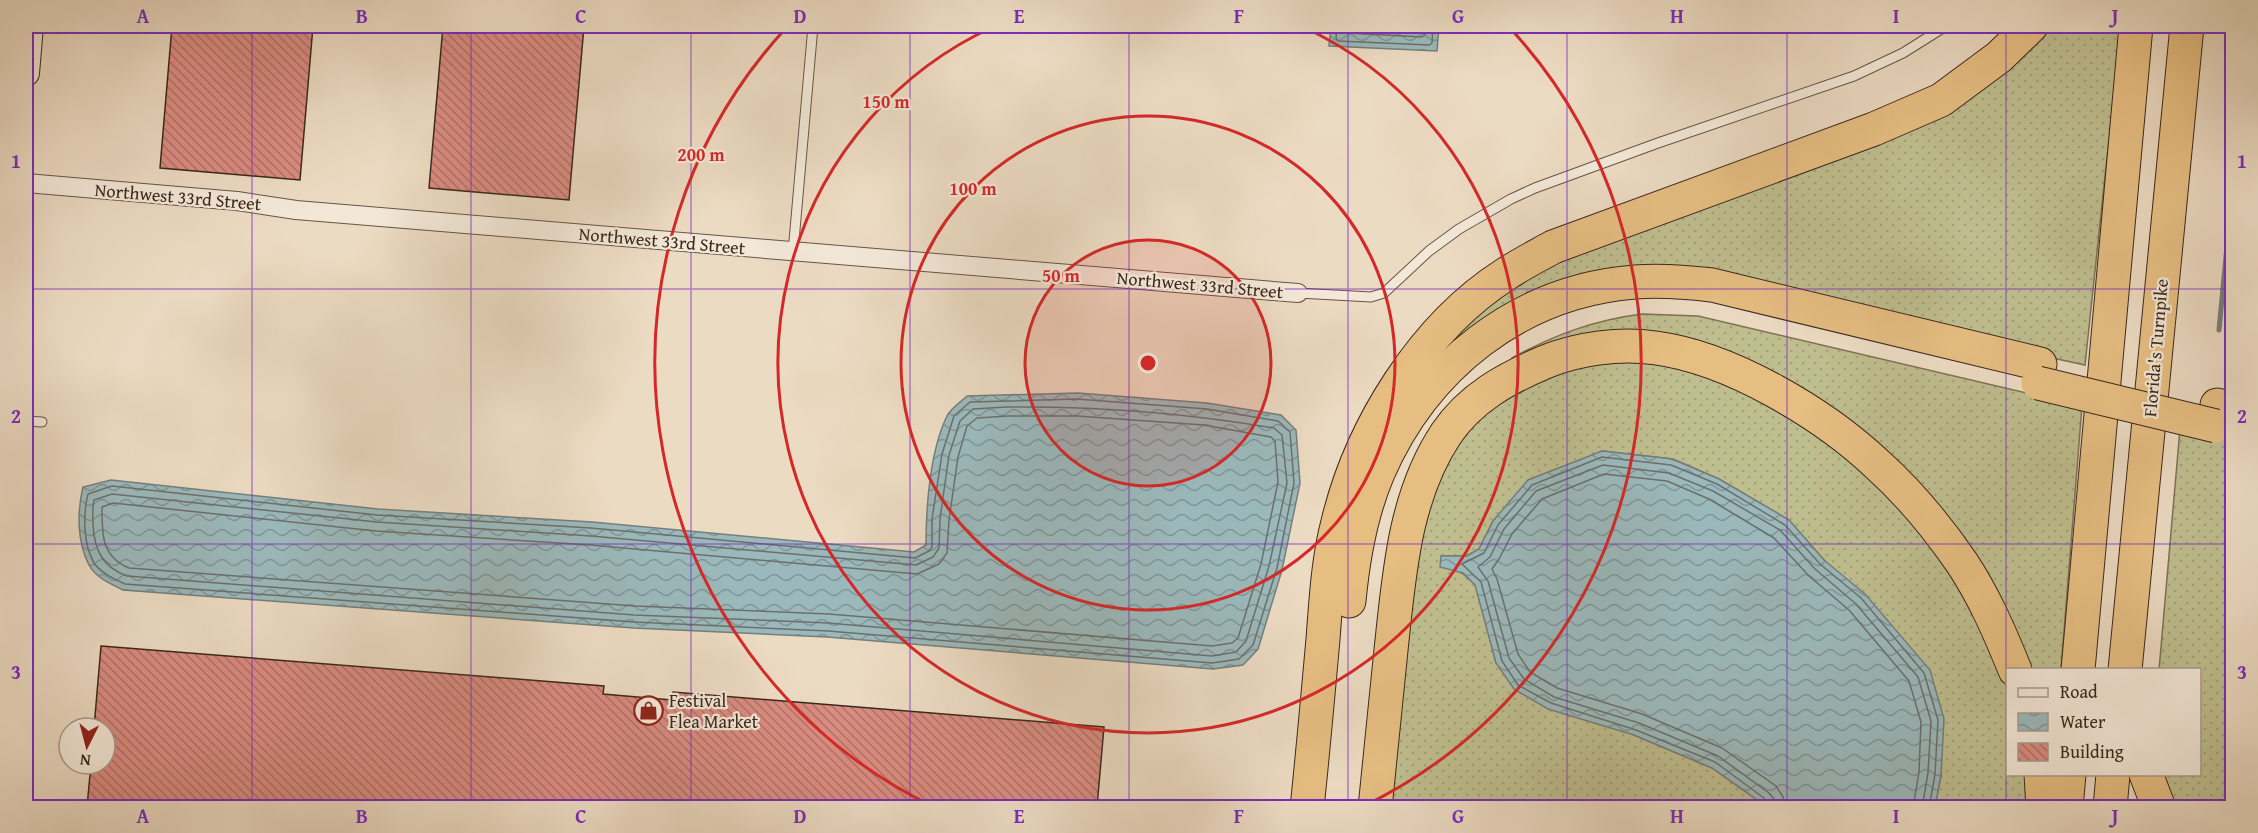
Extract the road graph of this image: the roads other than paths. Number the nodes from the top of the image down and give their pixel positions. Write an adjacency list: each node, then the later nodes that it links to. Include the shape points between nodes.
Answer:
1 (30, 26): 7 (street)
2 (813, 26): 9 (lane)
3 (1946, 26): 10 (lane, via 1903,53 1854,76 1534,188 1459,229 1384,292 1371,297)
4 (2031, 26): 24 (highway, via 1999,57 1941,100 1874,129 1553,247 1504,275 1444,326 1414,361 1384,408 1362,453 1338,520)
5 (2136, 26): 17 (highway)
6 (2187, 26): 15 (highway, Florida's Turnpike)
7 (26, 73)
8 (26, 183): 9 (street, Northwest 33rd Street)
9 (793, 252): 10 (street, Northwest 33rd Street)
10 (1298, 293)
11 (2039, 373): 12 (highway, bridge); 25 (highway, via 1712,285 1674,281 1600,287 1530,310 1498,327 1436,380 1411,412 1377,474 1352,568); 26 (highway, via 1699,303 1655,301 1581,314 1546,326 1502,351 1470,376 1426,426 1398,485 1380,550)
12 (2225, 418)
13 (26, 421): 14 (lane)
14 (42, 422)
15 (2131, 619): 18 (highway, Florida's Turnpike); 19 (highway)
16 (2015, 668): 27 (highway, via 1985,602 1962,564 1908,495 1846,437 1769,388 1690,355 1621,346 1584,350 1553,359 1492,389 1467,408 1426,469 1406,533)
17 (2078, 668)
18 (2125, 668)
19 (2135, 668)
20 (2041, 776): 28 (highway)
21 (2068, 776): 29 (highway)
22 (2113, 776): 30 (highway)
23 (2147, 776): 31 (highway)
24 (1307, 807)
25 (1329, 807)
26 (1353, 807)
27 (1375, 807)
28 (2043, 807)
29 (2066, 807)
30 (2110, 807)
31 (2159, 807)

